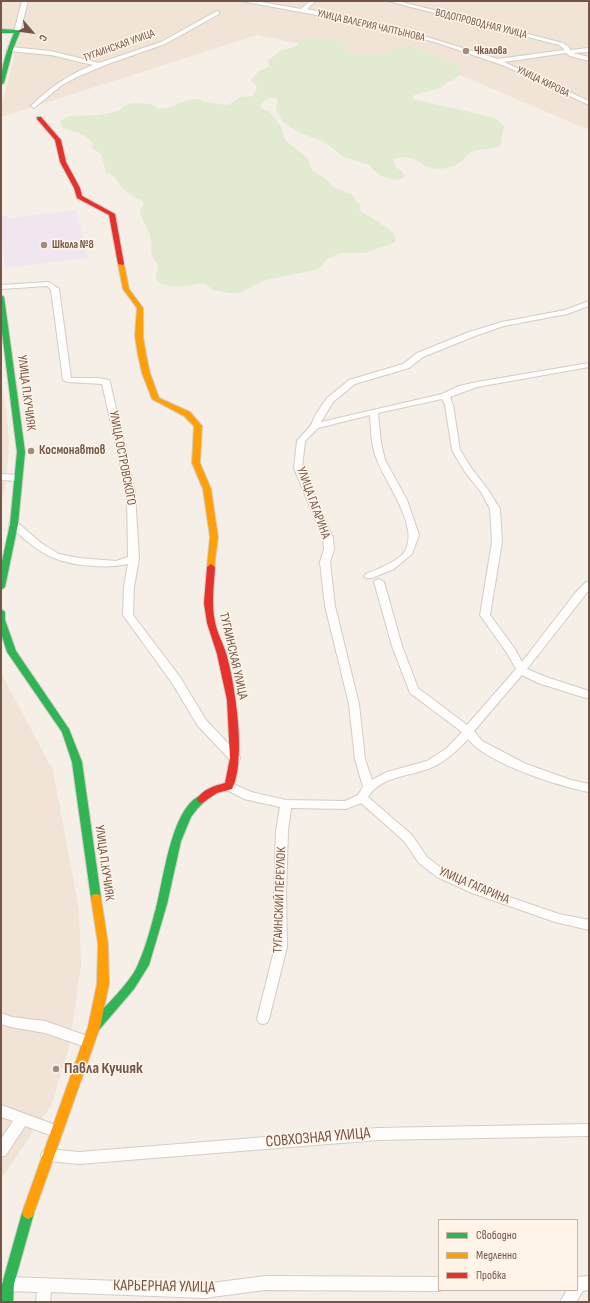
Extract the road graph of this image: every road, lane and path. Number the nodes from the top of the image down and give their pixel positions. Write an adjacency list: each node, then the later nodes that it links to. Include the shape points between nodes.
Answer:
1 (25, 1): 8 (street)
2 (244, 1): 5 (street, УЛИЦА ВАЛЕРИЯ ЧАПТЫНОВА)
3 (314, 1): 5 (street)
4 (391, 1): 11 (street, ВОДОПРОВОДНАЯ УЛИЦА, via 562,44)
5 (302, 11): 13 (street, УЛИЦА ВАЛЕРИЯ ЧАПТЫНОВА, via 394,29)
6 (217, 13): 14 (street, ТУГАИНСКАЯ УЛИЦА, via 157,46)
7 (1, 31): 8 (street)
8 (17, 32): 9 (street)
9 (10, 49): 14 (street, via 51,53); 15 (street)
10 (589, 50): 11 (street)
11 (567, 51): 12 (street, ВОДОПРОВОДНАЯ УЛИЦА, via 572,55); 13 (street)
12 (589, 59)
13 (497, 61): 17 (street, УЛИЦА КИРОВА)
14 (100, 65): 18 (street, ТУГАИНСКАЯ УЛИЦА, via 73,75 52,89)
15 (3, 72): 16 (street)
16 (1, 83)
17 (589, 103)
18 (34, 106)
19 (39, 118): 40 (street, ТУГАИНСКАЯ УЛИЦА, via 58,140 63,162 79,197 112,214 126,289 140,309 142,360 156,399 187,414 198,426 196,463 206,490 214,537 208,603 232,700)
20 (1, 287): 30 (street, УЛИЦА ОСТРОВСКОГО, via 49,284 55,289 67,380 106,382 131,493)
21 (1, 297): 28 (street, УЛИЦА П.КУЧИЯК, via 21,452)
22 (589, 304): 26 (street, via 567,312 502,324 420,355 406,366 352,382 330,400 320,414)
23 (589, 365): 24 (street, УЛИЦА ГАГАРИНА, via 497,382 477,383 461,387)
24 (445, 396): 25 (street, УЛИЦА ГАГАРИНА); 37 (street, via 449,405 456,450 495,508 497,542 485,615 511,651)
25 (374, 412): 26 (street, УЛИЦА ГАГАРИНА); 31 (street, via 381,460 402,500 414,535 409,552 390,567)
26 (316, 426): 42 (street, УЛИЦА ГАГАРИНА, via 301,440 298,468 328,538 329,549 325,562 330,606 354,704 360,759)
27 (1, 477): 28 (street)
28 (18, 478): 29 (street, УЛИЦА П.КУЧИЯК)
29 (14, 524): 30 (street, via 38,545 56,556 116,564); 34 (street, УЛИЦА П.КУЧИЯК)
30 (134, 559): 40 (street, УЛИЦА ОСТРОВСКОГО, via 128,615 176,680 202,723)
31 (370, 576)
32 (379, 582): 39 (street, via 397,646 414,690)
33 (589, 584): 35 (street)
34 (1, 588)
35 (584, 595): 37 (street)
36 (1, 612): 49 (street, УЛИЦА П.КУЧИЯК, via 1,620 12,652 66,731 77,762 103,944 103,984)
37 (521, 670): 38 (street, via 542,680); 39 (street)
38 (589, 695)
39 (468, 731): 42 (street, via 451,751 430,764 391,775); 43 (street, via 478,744 522,767)
40 (235, 758): 41 (street, ТУГАИНСКАЯ УЛИЦА)
41 (229, 786): 45 (street, via 248,796); 49 (street, via 214,790 194,805 187,815 176,841 162,904 144,964 130,986)
42 (369, 787): 44 (street)
43 (589, 788)
44 (362, 798): 45 (street, via 346,805); 46 (street, УЛИЦА ГАГАРИНА, via 408,838 423,860 441,874 476,890 559,919)
45 (286, 804): 48 (street, ТУГАИНСКИЙ ПЕРЕУЛОК, via 282,831 280,888 281,947)
46 (589, 925)
47 (1, 1018): 50 (street, via 45,1027)
48 (263, 1019)
49 (94, 1027): 50 (street, УЛИЦА П.КУЧИЯК)
50 (89, 1042): 54 (street, УЛИЦА П.КУЧИЯК)
51 (1, 1111): 52 (street)
52 (23, 1118): 54 (street); 55 (street)
53 (589, 1130): 56 (street, СОВХОЗНАЯ УЛИЦА, via 378,1134 79,1158)
54 (56, 1131): 56 (street, УЛИЦА П.КУЧИЯК)
55 (1, 1151)
56 (48, 1155): 57 (street, УЛИЦА П.КУЧИЯК, via 25,1222)
57 (8, 1284): 59 (street, КАРЬЕРНАЯ УЛИЦА); 61 (street, УЛИЦА П.КУЧИЯК)
58 (438, 1284): 59 (street, КАРЬЕРНАЯ УЛИЦА, via 265,1283 204,1291)
59 (45, 1285): 62 (street)
60 (576, 1291): 63 (street)
61 (6, 1302)
62 (43, 1302)
63 (567, 1302)

